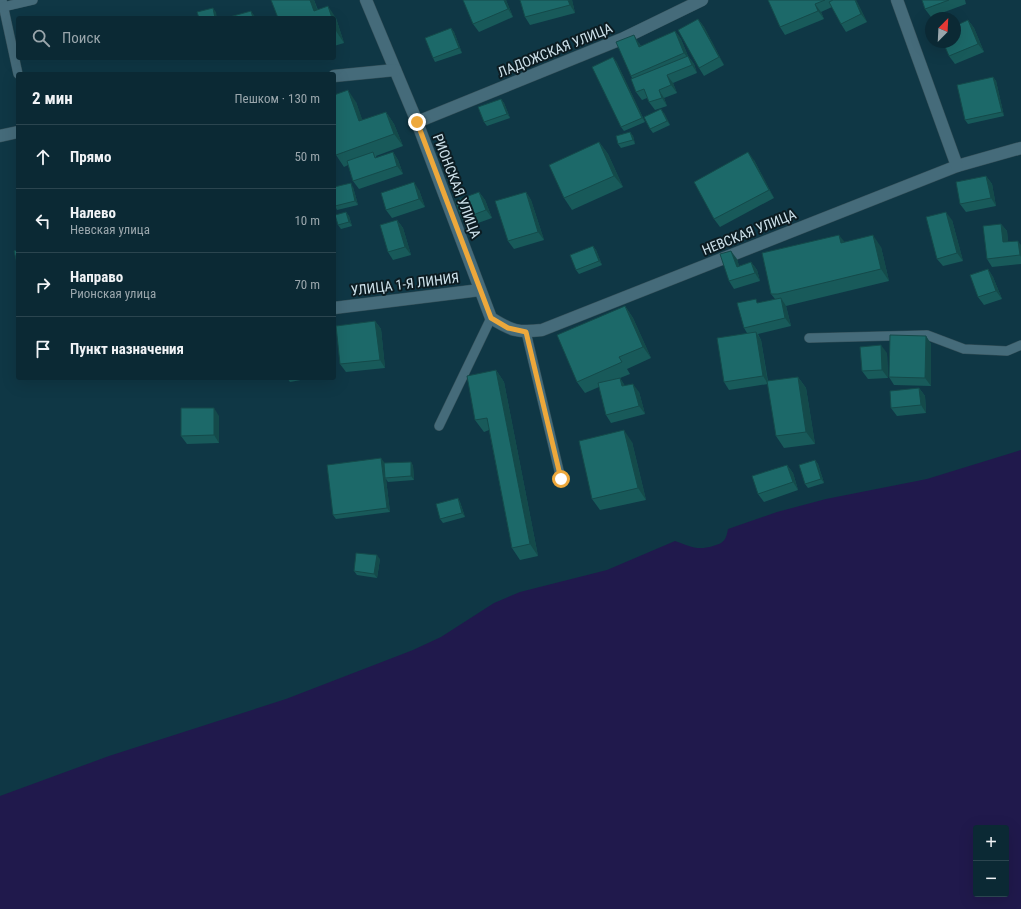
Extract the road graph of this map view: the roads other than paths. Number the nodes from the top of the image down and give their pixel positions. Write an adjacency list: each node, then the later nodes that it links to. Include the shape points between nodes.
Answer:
1 (33, 0): 5 (lane)
2 (366, 0): 6 (street, РИОНСКАЯ УЛИЦА)
3 (702, 0): 9 (street, ЛАДОЖСКАЯ УЛИЦА, via 624,38)
4 (897, 0): 13 (street)
5 (2, 3): 7 (lane)
6 (395, 70): 8 (street); 9 (street, РИОНСКАЯ УЛИЦА)
7 (18, 72)
8 (336, 76)
9 (417, 122): 14 (street, РИОНСКАЯ УЛИЦА)
10 (16, 132): 11 (street)
11 (0, 136)
12 (1021, 148): 13 (street, НЕВСКАЯ УЛИЦА)
13 (957, 166): 17 (street, НЕВСКАЯ УЛИЦА, via 542,330)
14 (480, 290): 15 (street, УЛИЦА 1-Я ЛИНИЯ); 16 (street, РИОНСКАЯ УЛИЦА)
15 (336, 308)
16 (491, 318): 17 (street, НЕВСКАЯ УЛИЦА, via 508,328); 20 (lane)
17 (526, 332): 21 (lane)
18 (809, 338): 19 (lane, via 927,335 964,349 1007,351)
19 (1021, 344)
20 (439, 426)
21 (561, 479)

